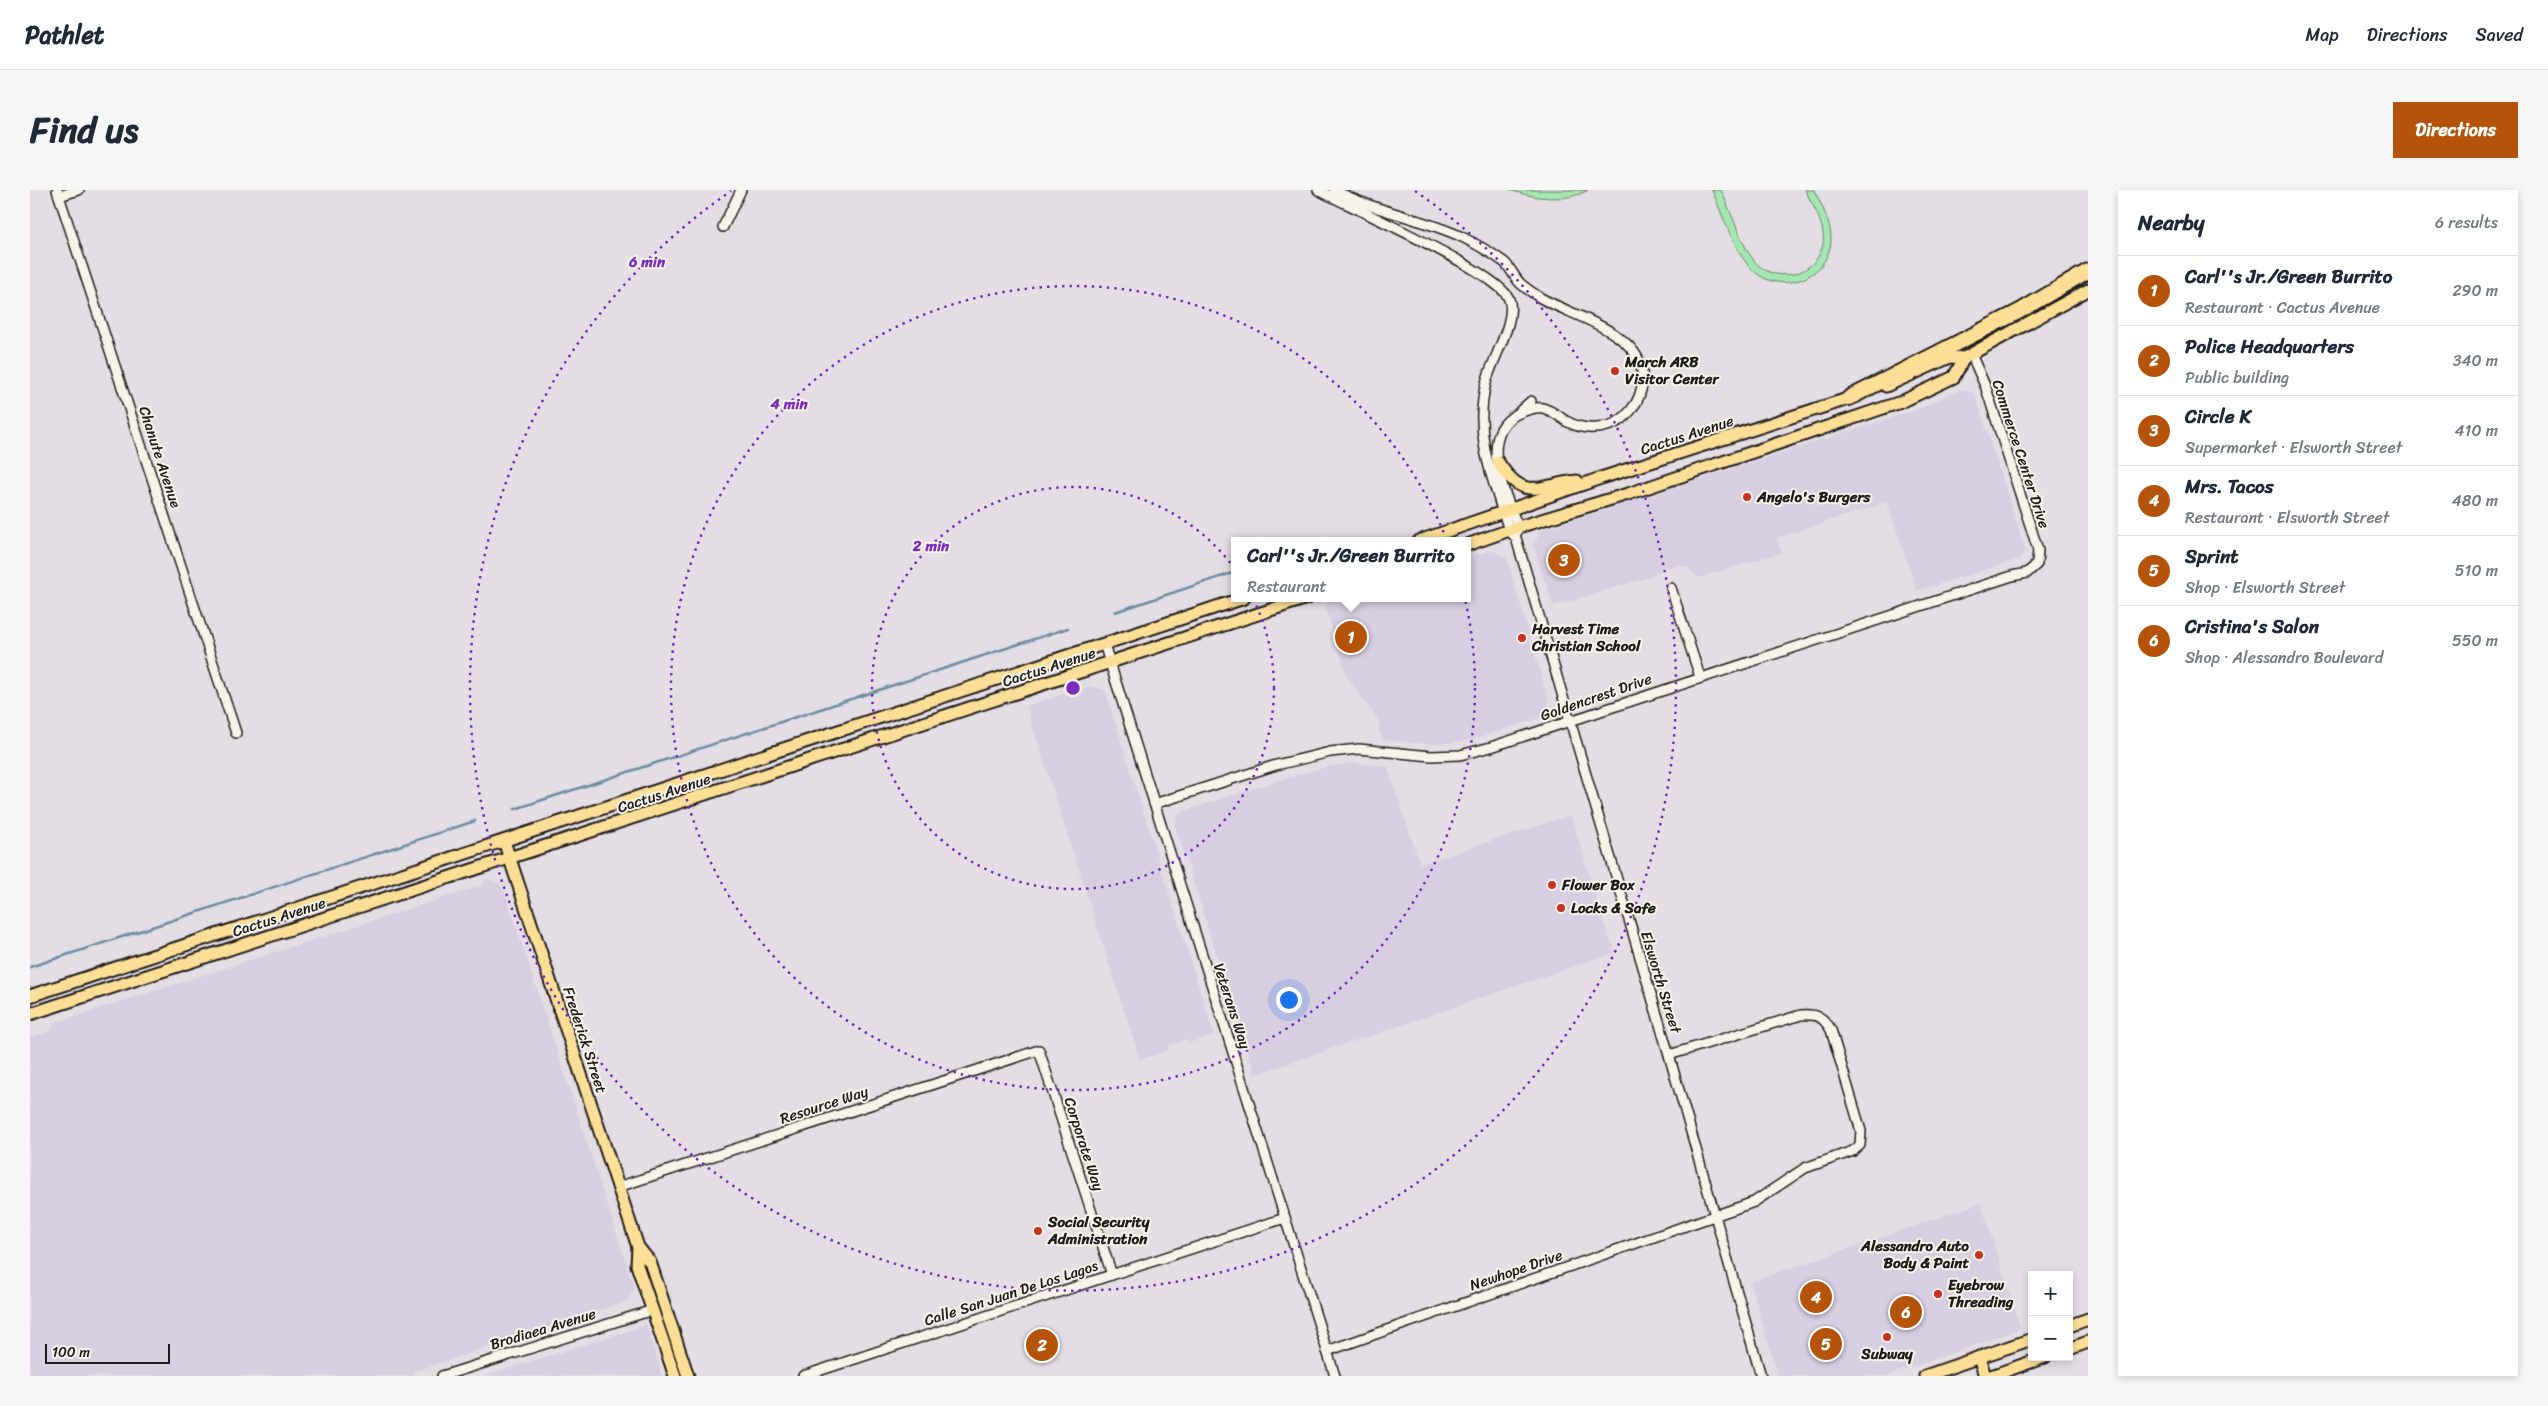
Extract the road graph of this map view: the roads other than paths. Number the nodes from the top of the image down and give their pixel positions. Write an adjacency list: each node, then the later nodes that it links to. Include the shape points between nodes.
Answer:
1 (79, 190): 5 (street)
2 (741, 190): 6 (street)
3 (1318, 190): 15 (street, via 1485,276 1504,291 1511,306 1508,326 1485,385 1480,424 1484,453)
4 (1334, 190): 12 (street, via 1461,237 1505,263 1520,283 1539,297 1600,325 1629,345 1640,363 1640,394 1635,406 1609,426 1581,427 1543,408)
5 (58, 193): 27 (street, Chanute Avenue)
6 (723, 227)
7 (2088, 272): 10 (highway, via 2020,311)
8 (2088, 290): 9 (main road, Cactus Avenue)
9 (1967, 356): 10 (main road, Cactus Avenue, via 1950,358 1882,388); 16 (main road, Cactus Avenue, via 1954,377 1901,402); 19 (street, Commerce Center Drive, via 1986,388 2038,550)
10 (1849, 398): 14 (main road, Cactus Avenue)
11 (1531, 401): 12 (street)
12 (1516, 414): 13 (street, via 1497,437 1495,450)
13 (1498, 462): 14 (main road, via 1509,478 1532,489); 15 (street)
14 (1601, 478): 15 (main road, Cactus Avenue)
15 (1507, 510): 16 (street, Elsworth Street); 17 (main road, Cactus Avenue)
16 (1514, 532): 18 (main road, Cactus Avenue); 26 (street, Elsworth Street)
17 (1430, 537)
18 (1471, 544)
19 (2038, 564): 25 (street, Goldencrest Drive, via 2027,573)
20 (1671, 588): 25 (street)
21 (1232, 602): 23 (main road, Cactus Avenue)
22 (1295, 602): 24 (main road, Cactus Avenue)
23 (1104, 644): 24 (street, Veterans Way); 29 (main road, Cactus Avenue)
24 (1110, 664): 28 (street, Veterans Way); 30 (main road, Cactus Avenue)
25 (1700, 677): 26 (street, Goldencrest Drive)
26 (1569, 722): 28 (street, Goldencrest Drive, via 1460,755 1360,750 1330,752 1276,765); 34 (street, Elsworth Street)
27 (236, 733)
28 (1154, 804): 37 (street, Veterans Way)
29 (504, 841): 30 (main road, Frederick Street); 31 (main road, Cactus Avenue)
30 (510, 858): 32 (main road, Cactus Avenue); 35 (main road, Frederick Street)
31 (30, 996)
32 (30, 1014)
33 (1039, 1050): 35 (street, Resource Way); 39 (street, Corporate Way)
34 (1669, 1055): 36 (street, Elsworth Street); 36 (street, Newhope Drive, via 1801,1015 1816,1014 1826,1021 1831,1030 1858,1122 1860,1145 1853,1150 1804,1168 1754,1202)
35 (618, 1188): 38 (main road, Frederick Street)
36 (1714, 1216): 46 (street, Newhope Drive); 54 (street, Elsworth Street)
37 (1285, 1218): 39 (street, Calle San Juan De Los Lagos); 46 (street, Veterans Way)
38 (638, 1247): 40 (main road, Frederick Street, via 637,1265); 51 (main road, Frederick Street, via 650,1262)
39 (1112, 1275): 52 (street, Calle San Juan De Los Lagos)
40 (653, 1310): 49 (street, Brodiaea Avenue); 50 (main road, Frederick Street)
41 (2088, 1319): 42 (main road)
42 (2073, 1325)
43 (2028, 1340): 47 (main road)
44 (2088, 1342): 45 (main road)
45 (2073, 1348)
46 (1328, 1351): 53 (street, Veterans Way)
47 (1978, 1358): 55 (main road); 56 (main road)
48 (2034, 1361): 57 (main road)
49 (442, 1376)
50 (675, 1376)
51 (688, 1376)
52 (803, 1376)
53 (1335, 1376)
54 (1761, 1376)
55 (1925, 1376)
56 (1985, 1376)
57 (1991, 1376)

